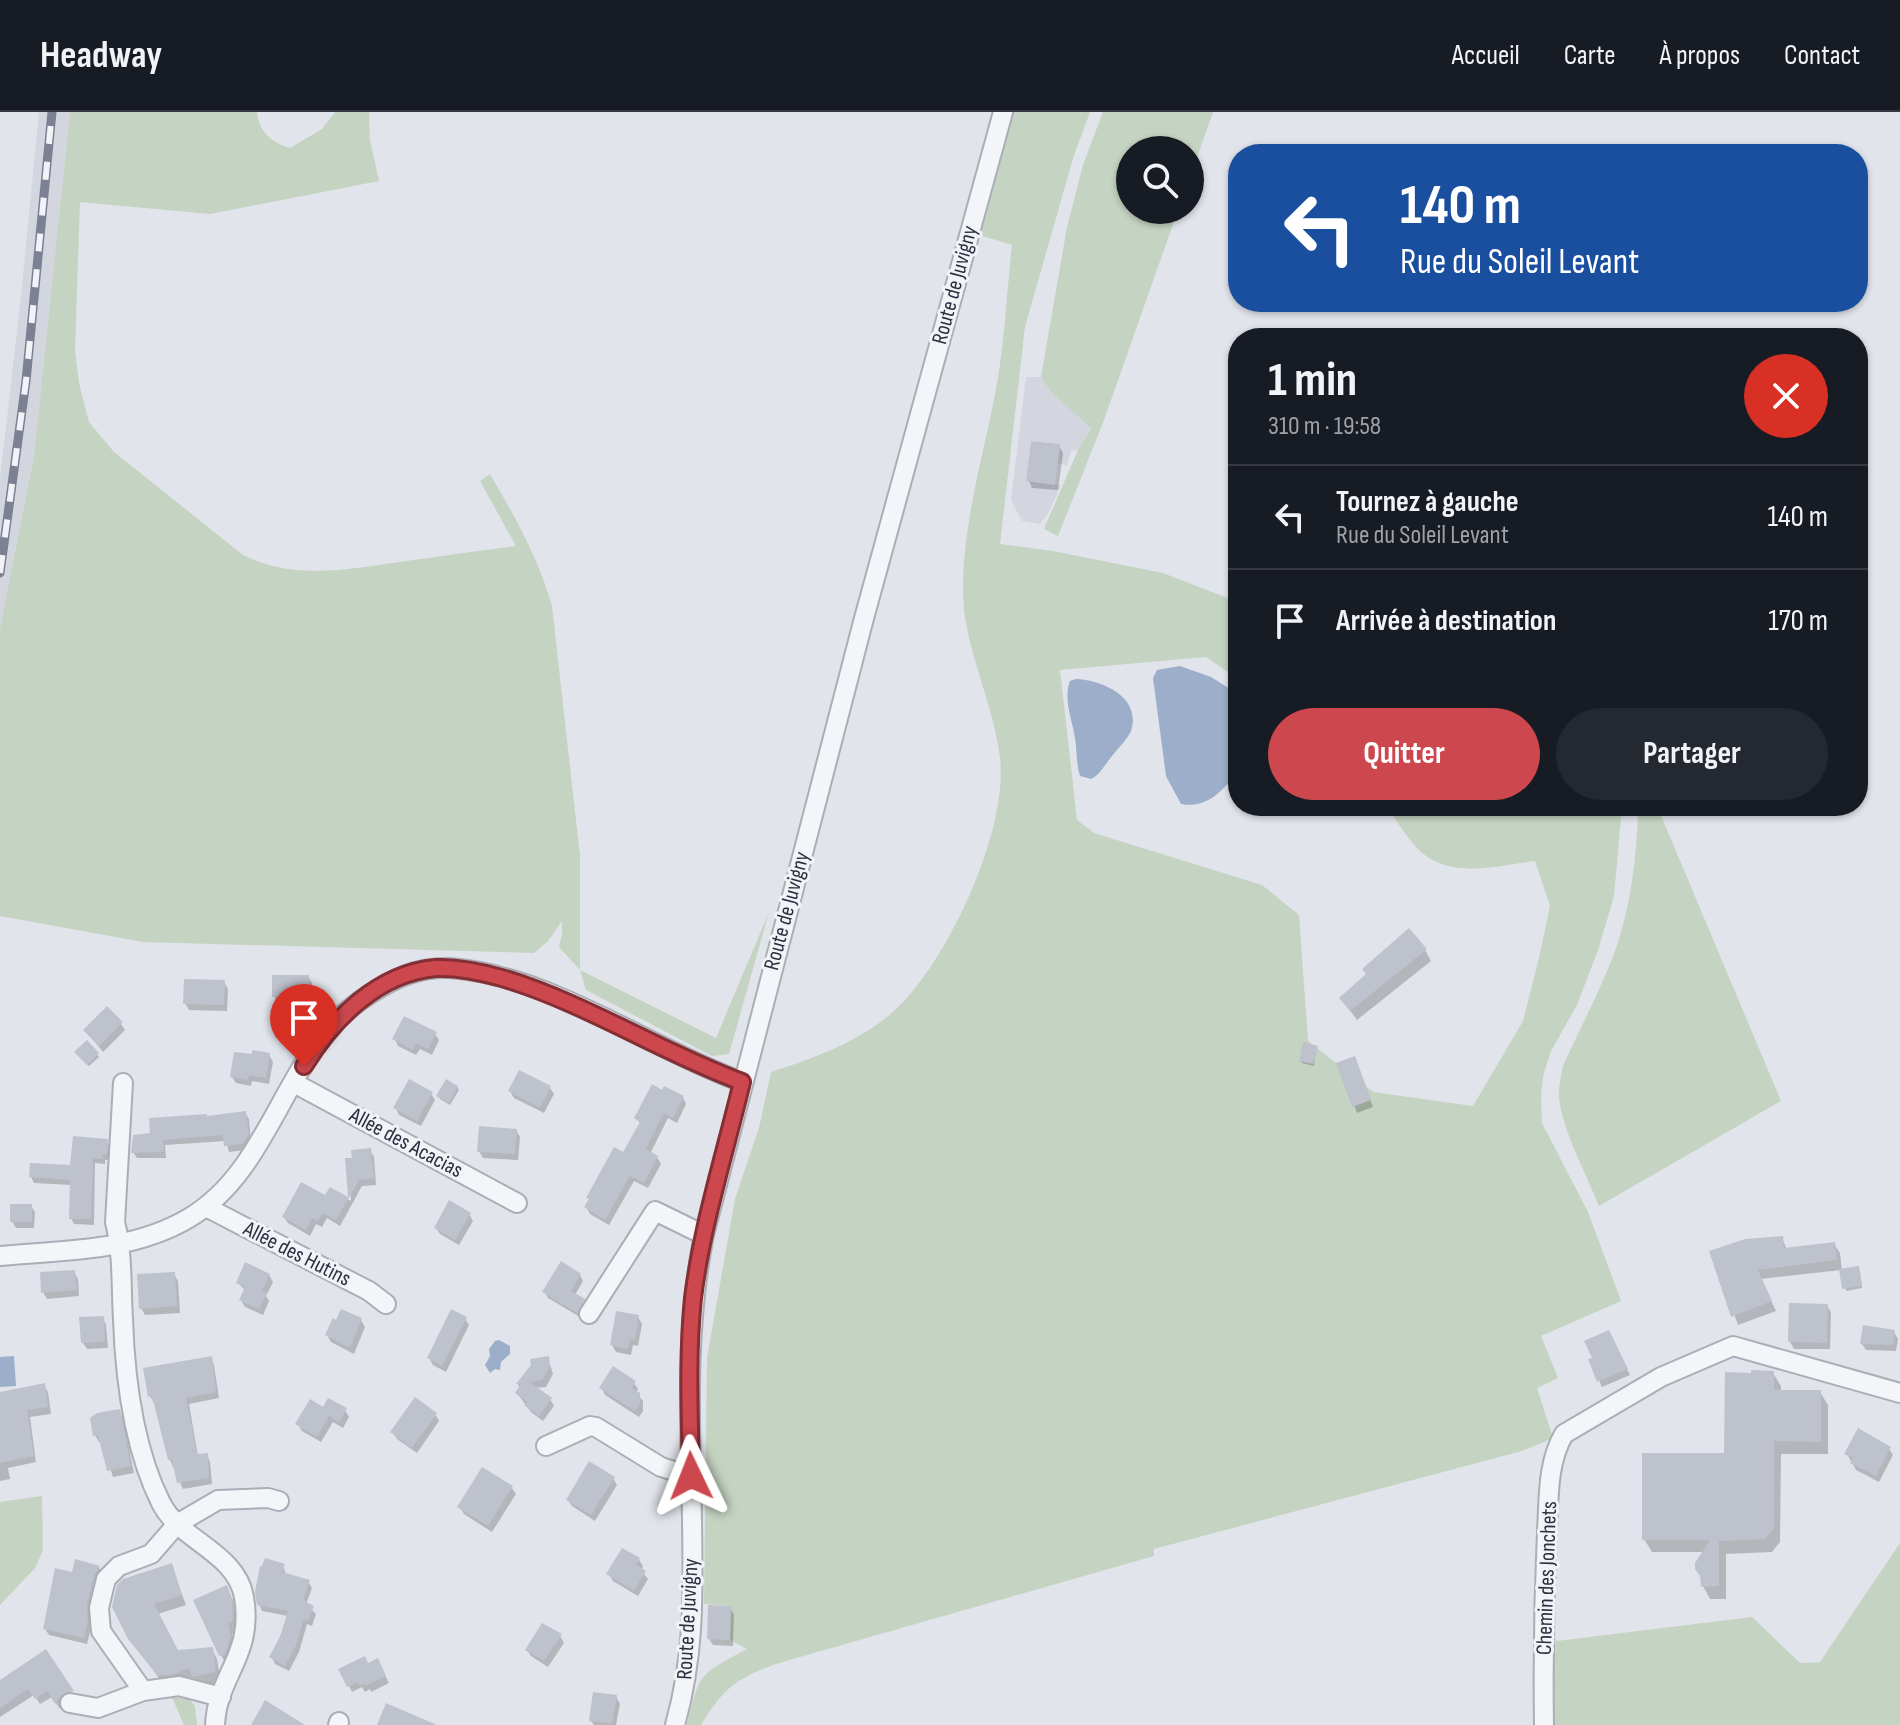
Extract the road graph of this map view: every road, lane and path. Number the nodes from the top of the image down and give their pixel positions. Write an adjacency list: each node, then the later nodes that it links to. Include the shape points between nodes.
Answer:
1 (1003, 112): 2 (street, Route de Juvigny)
2 (742, 1082): 4 (street, via 546,992 494,976 433,968 404,976 352,1006); 7 (street, Route de Juvigny)
3 (123, 1083): 8 (street, via 115,1222)
4 (294, 1083): 5 (street, Allée des Acacias); 6 (street, via 242,1169)
5 (517, 1203)
6 (206, 1207): 8 (street, via 165,1230); 10 (street, Allée des Hutins)
7 (704, 1235): 11 (street, via 655,1211); 14 (street, Route de Juvigny, via 691,1322)
8 (121, 1244): 9 (street); 16 (street, via 130,1401 159,1500)
9 (0, 1256)
10 (386, 1304)
11 (589, 1314)
12 (1900, 1393): 22 (street, Chemin des Jonchets, via 1733,1346 1661,1377 1564,1434 1550,1476)
13 (546, 1446): 14 (street, via 596,1427 661,1467)
14 (691, 1476): 21 (street, Route de Juvigny, via 691,1646)
15 (279, 1501): 16 (street, via 218,1500)
16 (177, 1524): 17 (street, via 155,1551 115,1569 101,1593 101,1631); 18 (street, via 224,1561 242,1586 244,1642)
17 (143, 1691): 18 (street, via 179,1686); 19 (street, via 98,1708)
18 (221, 1697): 20 (street)
19 (70, 1703)
20 (215, 1725)
21 (675, 1725)
22 (1544, 1725)

